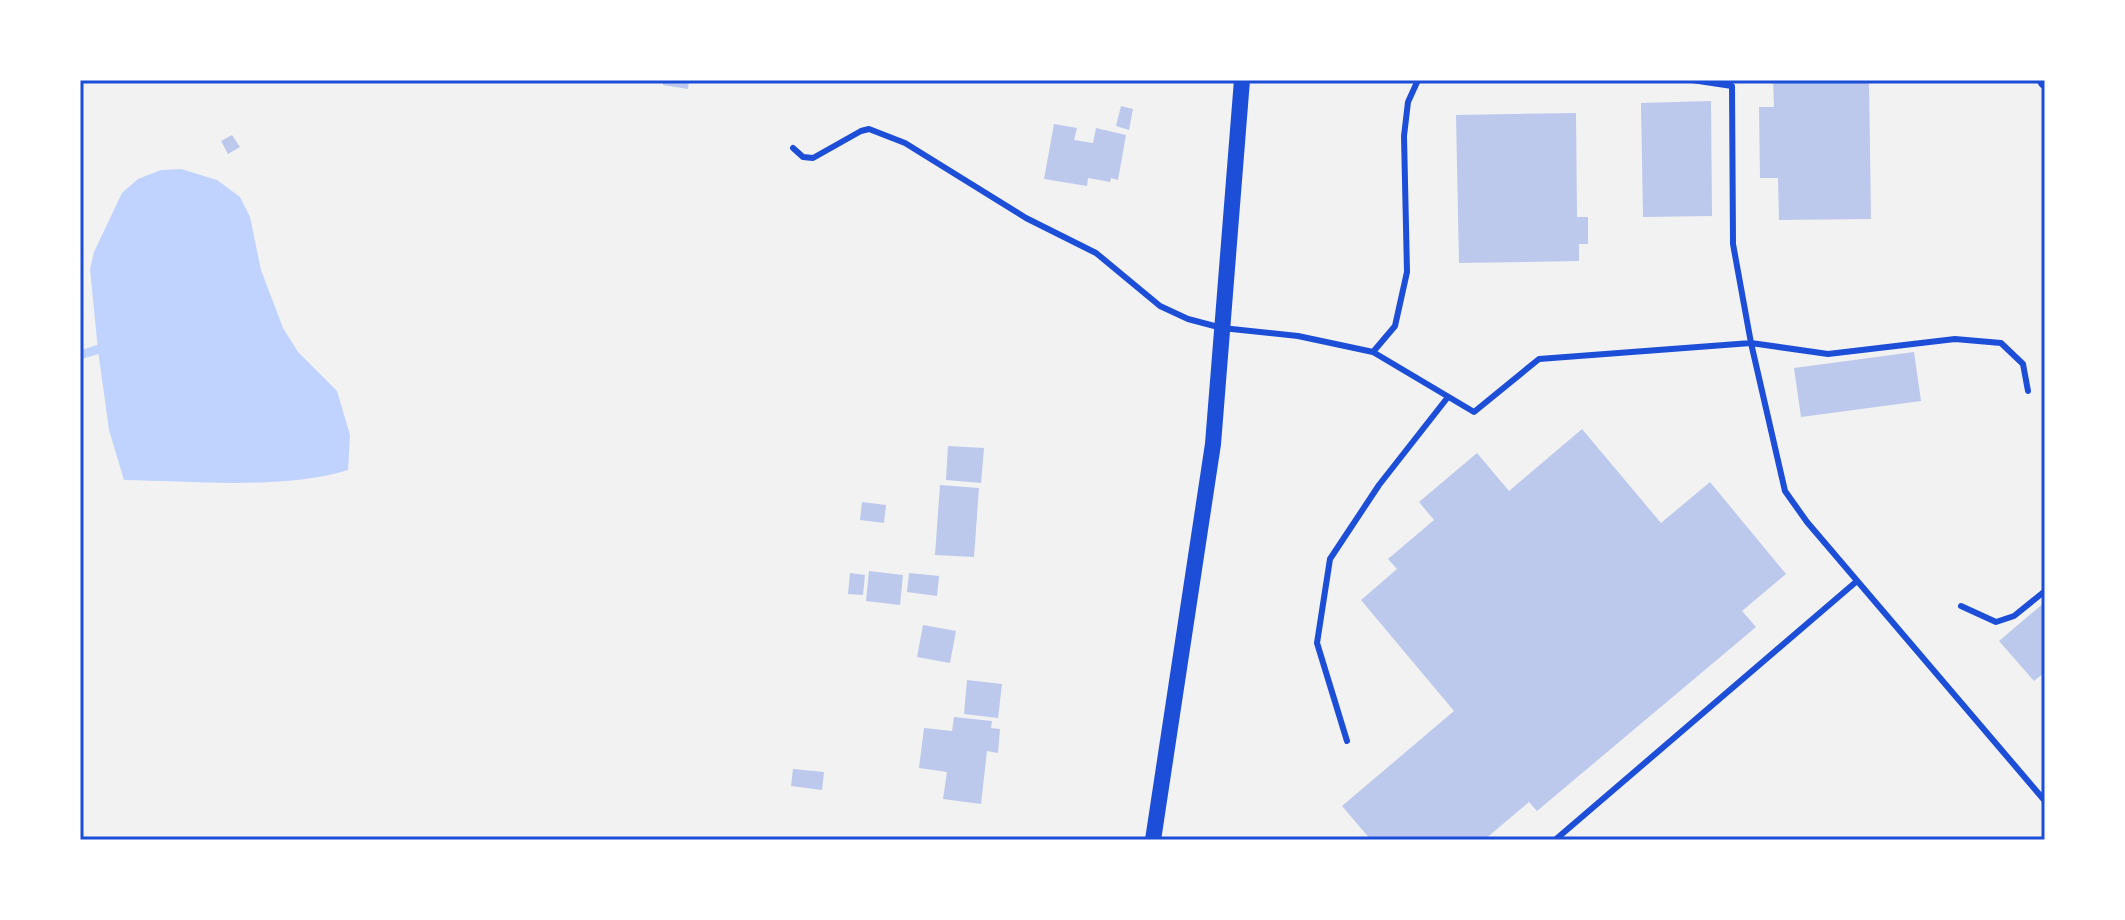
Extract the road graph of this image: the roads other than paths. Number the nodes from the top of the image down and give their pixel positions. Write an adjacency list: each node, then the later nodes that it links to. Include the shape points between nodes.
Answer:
1 (1242, 80): 5 (main road)
2 (1418, 80): 7 (lane, via 1408,102 1404,136 1407,272 1395,326)
3 (1692, 80): 6 (lane, via 1732,86 1733,244)
4 (793, 148): 5 (lane, via 813,158 861,131 882,132 1096,253 1160,306)
5 (1222, 328): 7 (lane, via 1298,336); 15 (main road, via 1213,444)
6 (1751, 343): 8 (lane, via 1828,354 1955,339 2001,343 2023,364); 9 (lane, via 1539,359 1474,412); 10 (lane, via 1785,491)
7 (1373, 352): 9 (lane)
8 (2028, 391)
9 (1448, 397): 13 (lane, via 1330,559 1317,643)
10 (1857, 581): 14 (lane); 16 (lane)
11 (2045, 591): 12 (lane, via 2014,616 1996,622)
12 (1961, 606)
13 (1347, 741)
14 (2045, 801)
15 (1153, 840)
16 (1555, 840)

